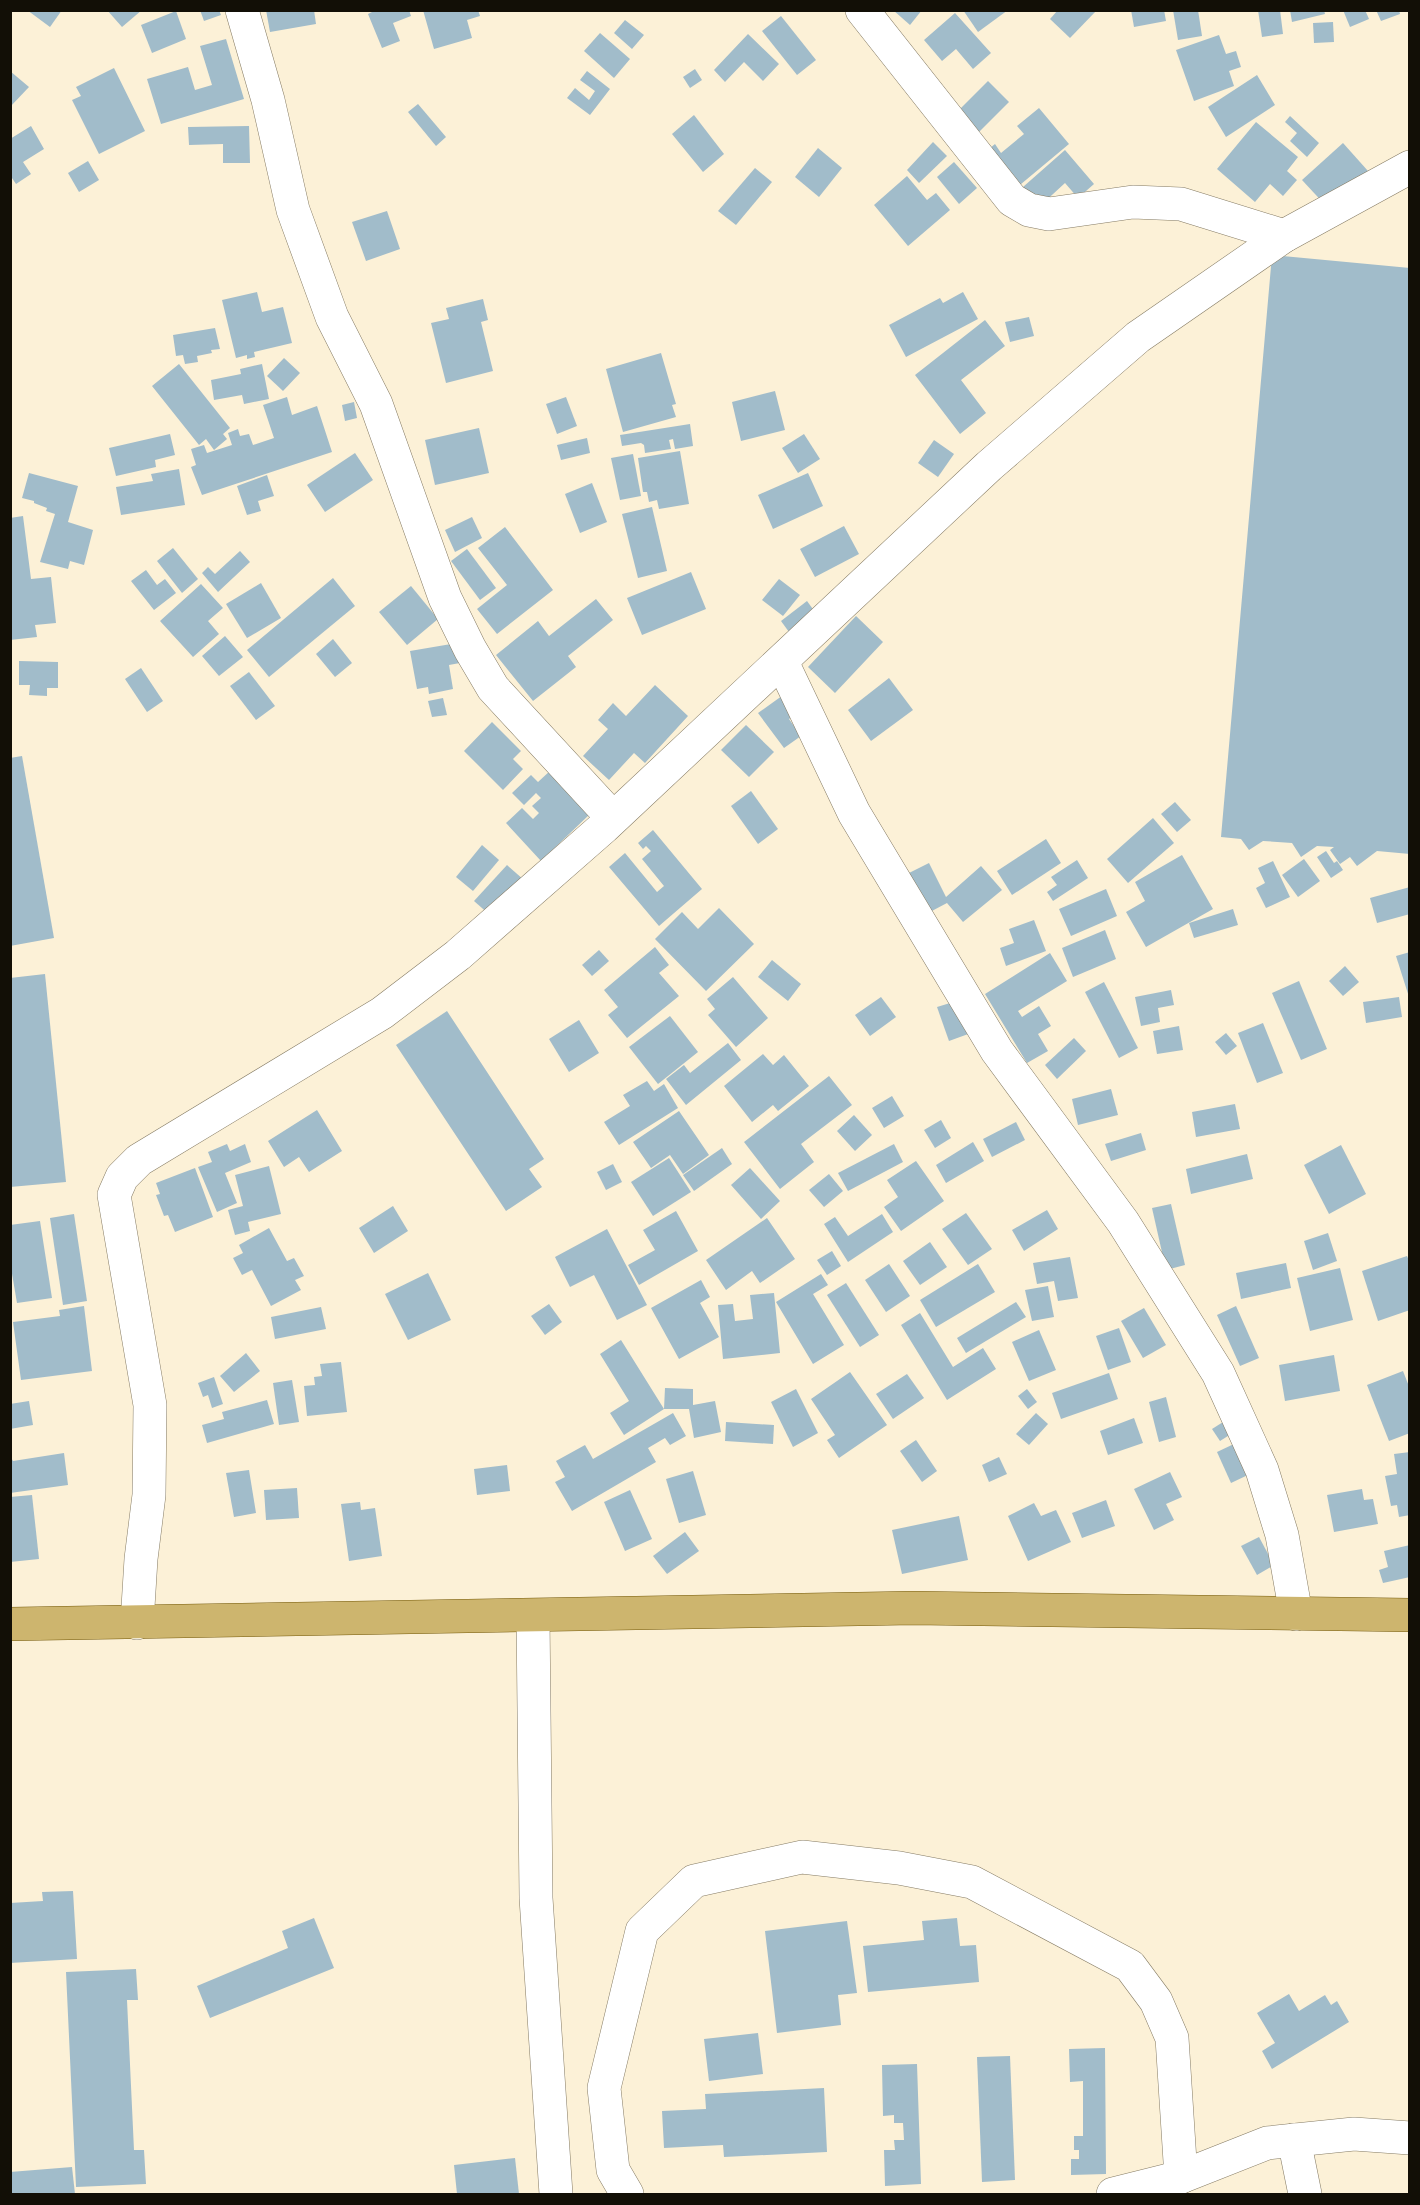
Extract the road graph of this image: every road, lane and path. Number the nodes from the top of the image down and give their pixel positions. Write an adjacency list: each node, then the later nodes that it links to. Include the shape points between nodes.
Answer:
1 (242, 10): 6 (street, via 293,210 332,317 376,404 445,598 493,688)
2 (862, 10): 4 (street, via 1012,200 1029,210 1049,214 1132,202 1181,204)
3 (1410, 167): 4 (street)
4 (1284, 236): 5 (street, via 1138,337 989,466)
5 (782, 662): 6 (street); 7 (street, via 854,813 997,1051 1124,1222 1218,1372 1262,1470 1282,1536)
6 (613, 818): 10 (street, via 458,955 382,1013 139,1160 122,1177 114,1195 150,1405 149,1495)
7 (1296, 1614): 8 (main road); 9 (main road, via 913,1608)
8 (1410, 1615)
9 (533, 1616): 10 (main road); 15 (street, via 536,1898)
10 (138, 1623): 11 (main road)
11 (10, 1624)
12 (1410, 2138): 13 (street, via 1354,2134)
13 (1294, 2140): 14 (street, via 1267,2143); 18 (street)
14 (1181, 2177): 16 (street, via 1172,2038 1156,2001 1130,1966 972,1882 899,1868 802,1857 694,1881 642,1931 604,2088 613,2170); 17 (street)
15 (556, 2194)
16 (627, 2194)
17 (1113, 2194)
18 (1305, 2194)

